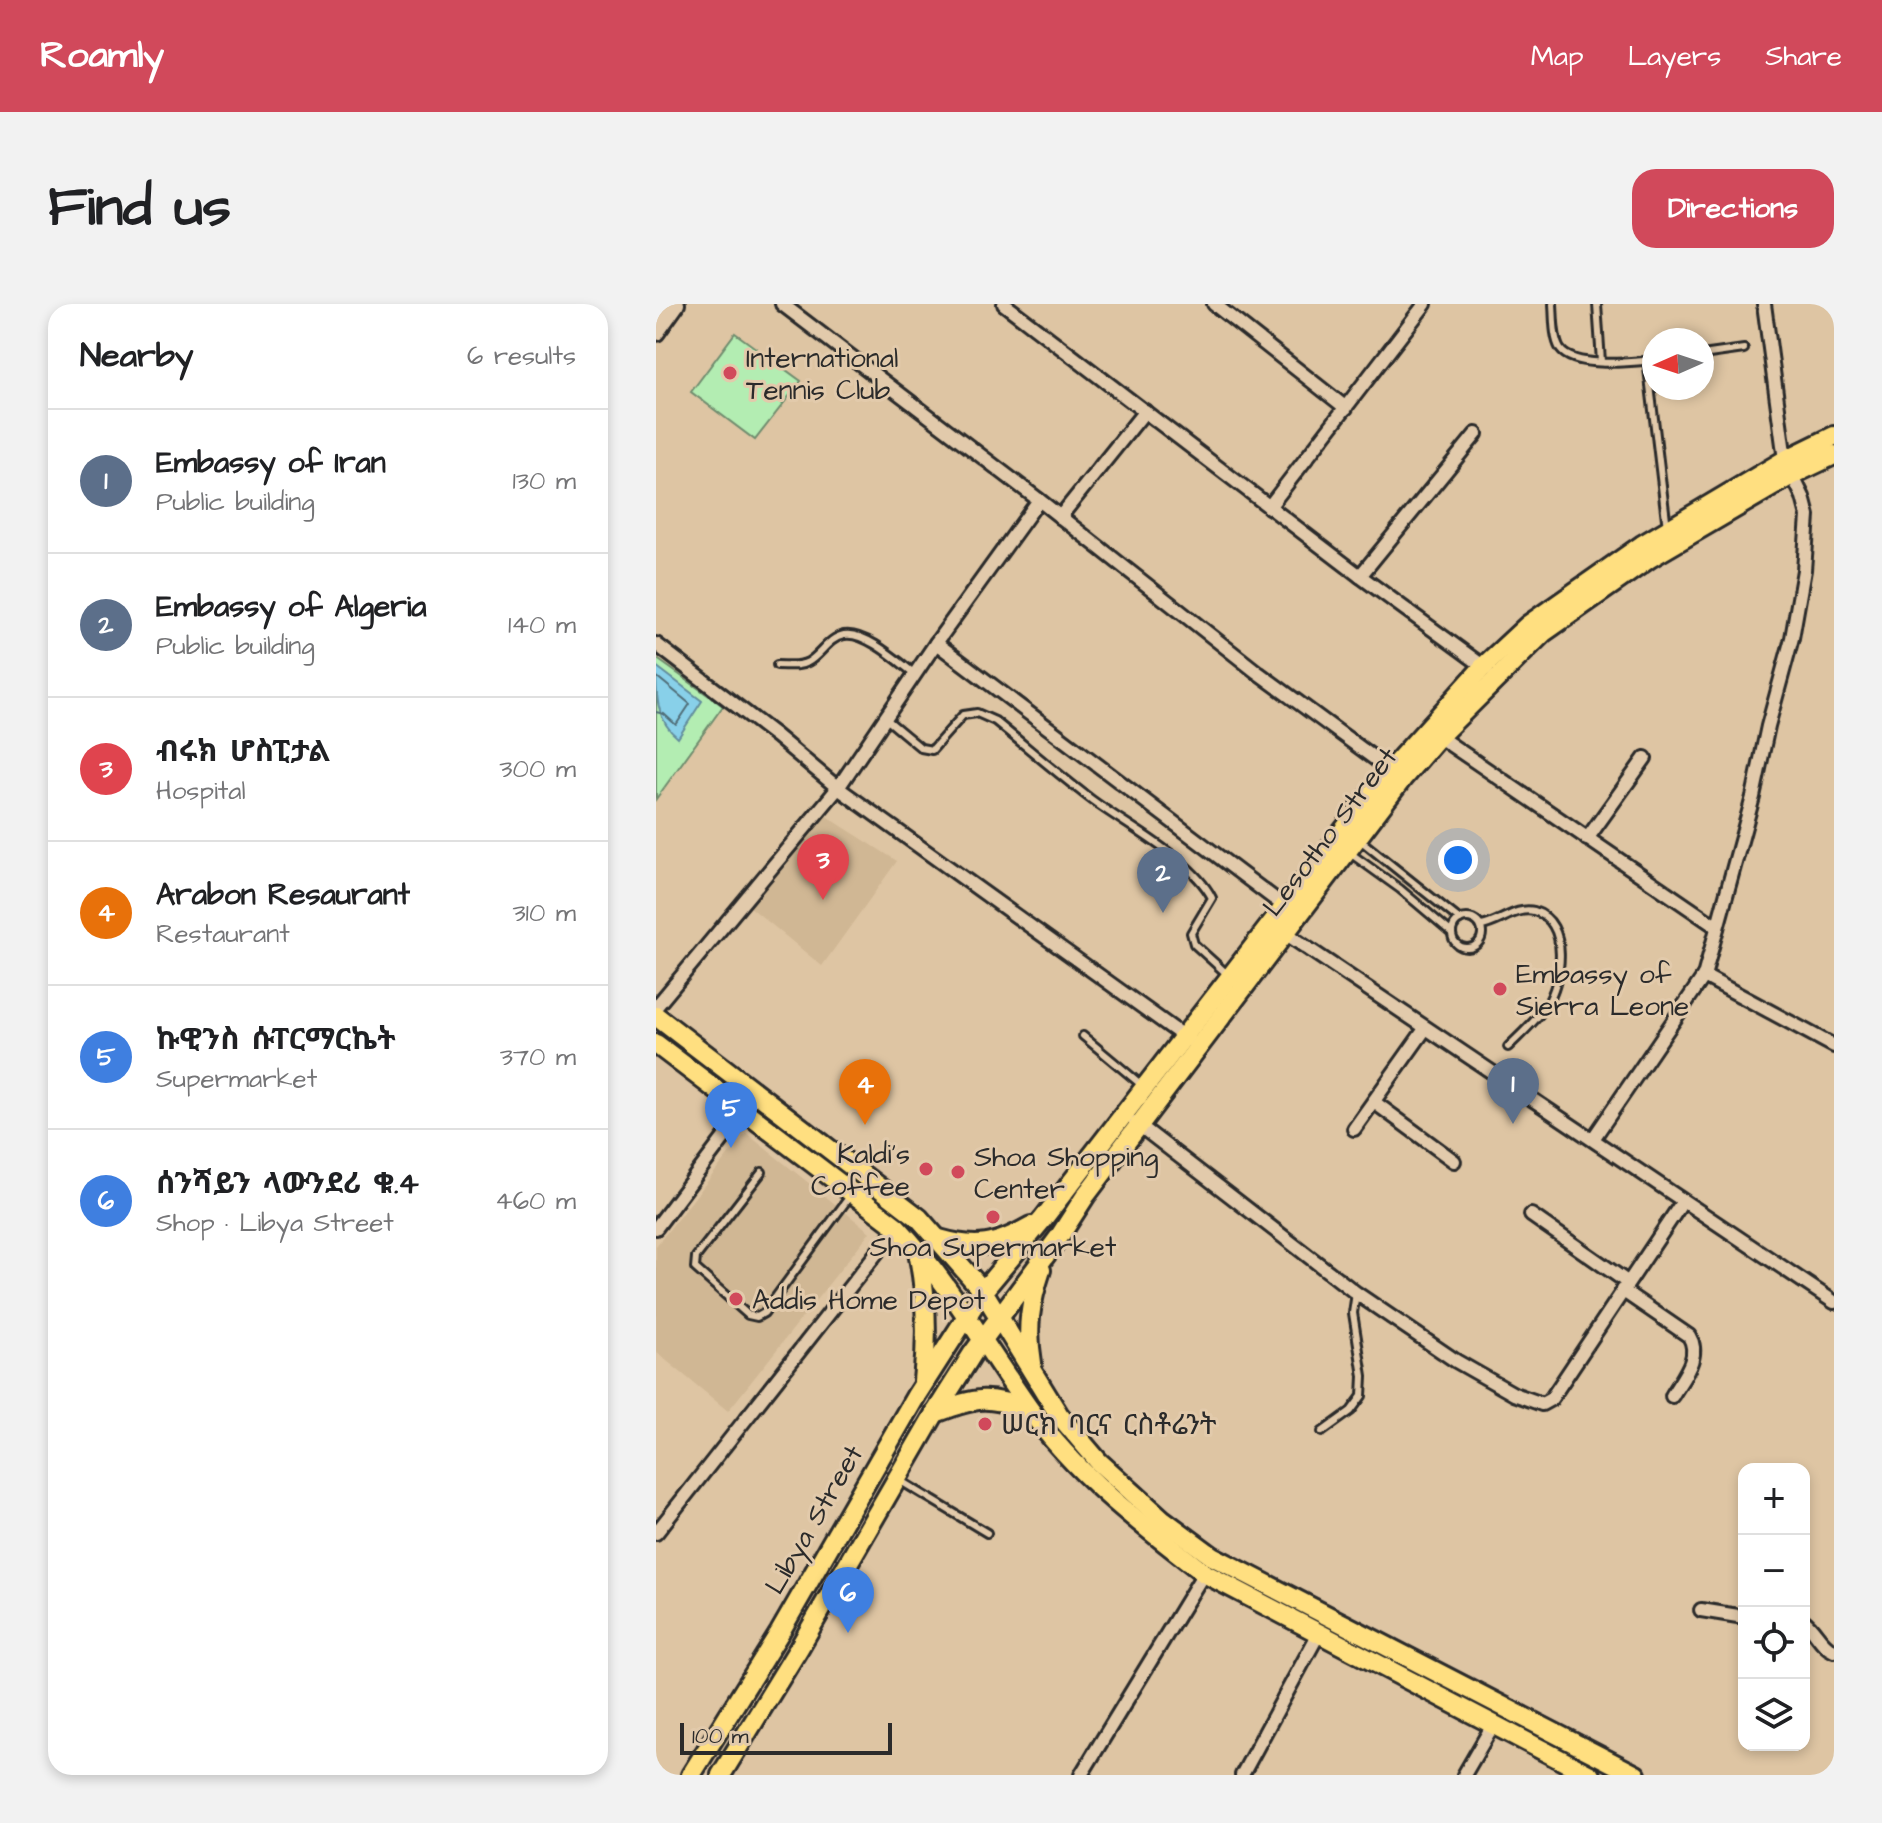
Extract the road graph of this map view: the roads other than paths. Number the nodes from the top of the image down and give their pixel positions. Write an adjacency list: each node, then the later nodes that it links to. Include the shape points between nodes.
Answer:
1 (676, 304): 9 (street)
2 (782, 304): 21 (street)
3 (1004, 304): 16 (street)
4 (1214, 304): 15 (street)
5 (1553, 304): 13 (lane, via 1561,350)
6 (1597, 304): 13 (lane)
7 (1764, 304): 20 (street)
8 (1422, 305): 15 (street)
9 (656, 332)
10 (1744, 349): 11 (lane)
11 (1714, 353)
12 (1642, 360): 13 (lane)
13 (1601, 362)
14 (1655, 400): 24 (lane)
15 (1346, 408): 22 (street)
16 (1145, 411): 22 (street); 23 (street)
17 (1476, 434): 25 (street)
18 (1834, 436): 20 (main road, Lesotho Street)
19 (1834, 455): 20 (main road, Lesotho Street)
20 (1788, 468): 24 (main road, Lesotho Street); 41 (street, via 1808,516 1804,570 1792,638)
21 (1039, 500): 23 (street); 26 (street)
22 (1269, 507): 25 (street)
23 (1060, 517): 34 (street)
24 (1670, 537): 29 (main road, Lesotho Street, via 1528,625)
25 (1360, 576): 29 (street)
26 (936, 643): 30 (street); 38 (street)
27 (656, 644): 35 (street)
28 (777, 665): 30 (lane, via 799,665 842,635 853,635)
29 (1491, 672): 32 (main road, Lesotho Street)
30 (915, 674): 31 (street)
31 (885, 718): 35 (street); 45 (lane, via 921,748 932,750 963,715 977,713 995,721 1207,887 1212,898 1191,933 1194,944)
32 (1432, 732): 34 (main road, Lesotho Street); 37 (street)
33 (1645, 758): 37 (street)
34 (1396, 774): 36 (main road, Lesotho Street)
35 (838, 788): 46 (street); 50 (street)
36 (1346, 839): 38 (main road, Lesotho Street); 39 (lane); 43 (lane)
37 (1587, 839): 41 (street)
38 (1292, 912): 42 (main road, Lesotho Street)
39 (1460, 920): 40 (lane, via 1474,919); 43 (lane)
40 (1481, 926): 43 (lane, via 1482,936 1473,947 1459,946); 53 (lane, via 1534,911 1557,935 1560,957 1547,1005)
41 (1717, 927): 44 (street)
42 (1278, 929): 45 (main road, Lesotho Street); 48 (street)
43 (1452, 933)
44 (1704, 976): 52 (street); 62 (street)
45 (1237, 983): 50 (main road, Lesotho Street)
46 (656, 1007)
47 (656, 1016): 55 (main road)
48 (1425, 1029): 57 (street); 62 (street)
49 (1083, 1036): 54 (lane)
50 (1192, 1043): 54 (main road, Lesotho Street); 56 (main road, Lesotho Street)
51 (656, 1044): 58 (main road)
52 (1834, 1046)
53 (1508, 1047)
54 (1144, 1086): 56 (lane); 59 (main road, Lesotho Street)
55 (757, 1094): 58 (street); 71 (main road, via 887,1192)
56 (1160, 1098): 60 (main road, Lesotho Street)
57 (1374, 1102): 61 (street); 63 (street)
58 (744, 1109): 65 (main road); 69 (street)
59 (1124, 1112): 60 (street); 68 (main road, Lesotho Street)
60 (1140, 1126): 73 (main road, Lesotho Street); 76 (street)
61 (1354, 1129)
62 (1593, 1139): 66 (street)
63 (1454, 1161)
64 (762, 1172): 65 (lane, via 694,1262 748,1315 764,1313)
65 (852, 1193): 70 (main road)
66 (1683, 1201): 74 (street); 77 (street)
67 (1531, 1215): 74 (street)
68 (1043, 1219): 71 (main road, via 983,1246); 75 (main road, Lesotho Street)
69 (657, 1224)
70 (897, 1227): 72 (main road); 88 (street)
71 (939, 1239): 75 (main road)
72 (918, 1249): 78 (main road); 82 (main road, via 927,1342)
73 (1047, 1253): 79 (main road, Lesotho Street); 81 (main road, via 1028,1336)
74 (1624, 1286): 76 (street, via 1551,1399 1542,1404 1456,1361); 83 (street, via 1693,1342 1695,1355)
75 (983, 1291): 78 (main road, Libya Street); 79 (main road)
76 (1356, 1293): 86 (lane, via 1353,1313 1362,1396)
77 (1834, 1302)
78 (967, 1317): 80 (main road); 82 (main road, Libya Street)
79 (1001, 1317): 80 (main road, Lesotho Street); 81 (main road)
80 (979, 1346): 84 (main road); 85 (main road, Libya Street)
81 (1034, 1373): 97 (main road, via 1059,1415 1099,1462 1212,1556)
82 (922, 1386): 98 (main road, Libya Street)
83 (1672, 1396)
84 (1031, 1412): 85 (main road, via 1009,1403 971,1399); 90 (main road, via 1086,1474)
85 (935, 1413): 87 (main road, Libya Street)
86 (1322, 1432)
87 (896, 1478): 89 (lane); 99 (main road, Libya Street)
88 (656, 1533)
89 (987, 1533)
90 (1204, 1573): 94 (main road); 100 (street)
91 (1701, 1610): 92 (street)
92 (1738, 1616)
93 (1810, 1625): 95 (street)
94 (1319, 1633): 96 (main road); 101 (street)
95 (1834, 1651)
96 (1493, 1725): 102 (street); 103 (main road)
97 (1632, 1774)
98 (691, 1775)
99 (721, 1775)
100 (1081, 1775)
101 (1242, 1775)
102 (1464, 1775)
103 (1590, 1775)

